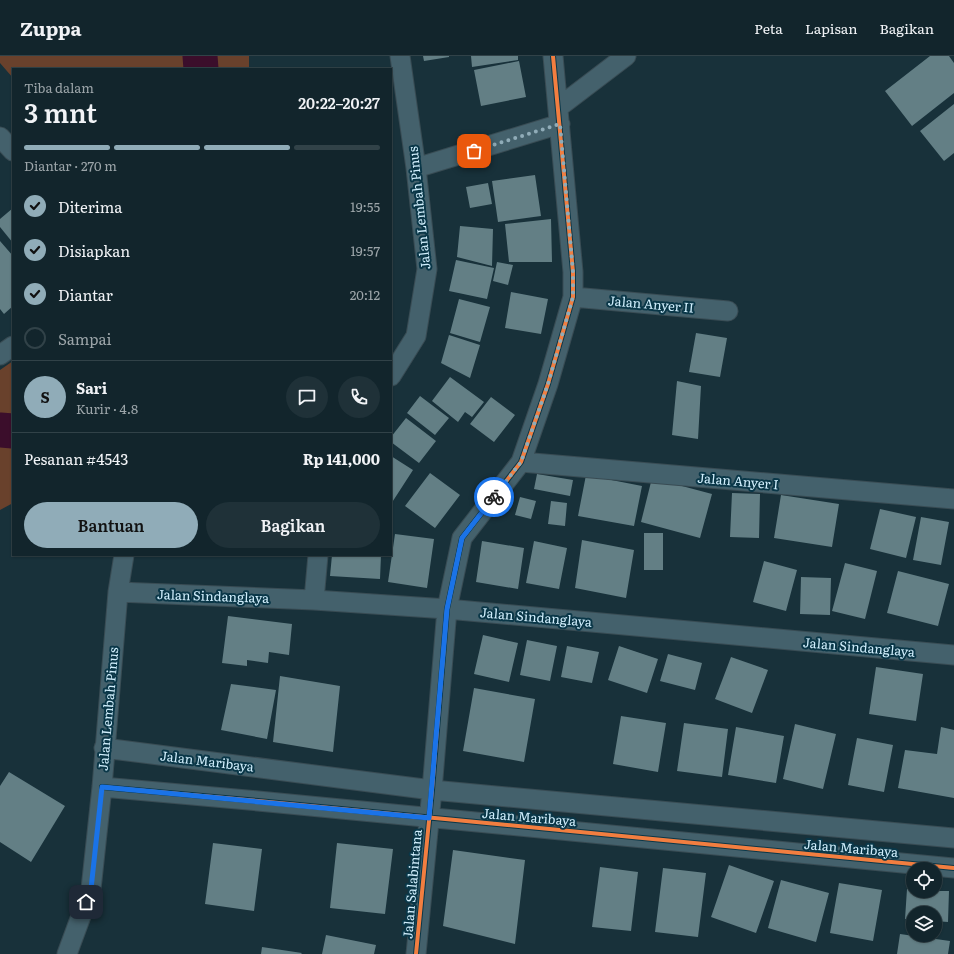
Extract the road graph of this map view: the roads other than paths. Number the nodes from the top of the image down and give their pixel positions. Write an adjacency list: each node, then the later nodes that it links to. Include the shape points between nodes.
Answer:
1 (400, 56): 7 (street, Jalan Lembah Pinus)
2 (553, 56): 4 (street, Jalan Salabintana)
3 (626, 56): 4 (street)
4 (559, 116): 7 (street); 8 (street, Jalan Salabintana)
5 (0, 137): 6 (street)
6 (12, 151)
7 (416, 168): 12 (street, Jalan Lembah Pinus, via 427,269 416,336)
8 (573, 297): 9 (street, Jalan Anyer II); 13 (street, Jalan Salabintana, via 548,384)
9 (728, 311)
10 (12, 347): 11 (street)
11 (0, 355)
12 (392, 374)
13 (521, 462): 14 (street, Jalan Anyer I); 19 (street, Jalan Salabintana, via 462,538)
14 (954, 499)
15 (124, 556): 17 (street, Jalan Lembah Pinus)
16 (318, 556): 18 (street)
17 (118, 592): 18 (street, Jalan Sindanglaya); 21 (street, Jalan Lembah Pinus)
18 (314, 600): 19 (street, Jalan Sindanglaya)
19 (447, 609): 20 (street, Jalan Sindanglaya); 23 (street, Jalan Salabintana)
20 (954, 656)
21 (104, 748): 22 (street, Jalan Lembah Pinus); 23 (street, Jalan Maribaya)
22 (102, 787): 24 (street, Jalan Maribaya); 27 (street, Jalan Lembah Pinus, via 91,889)
23 (432, 790): 24 (street, Jalan Salabintana); 25 (street, Jalan Maribaya)
24 (429, 818): 26 (street, Jalan Maribaya); 28 (street, Jalan Salabintana)
25 (954, 838)
26 (954, 868)
27 (67, 954)
28 (416, 954)

